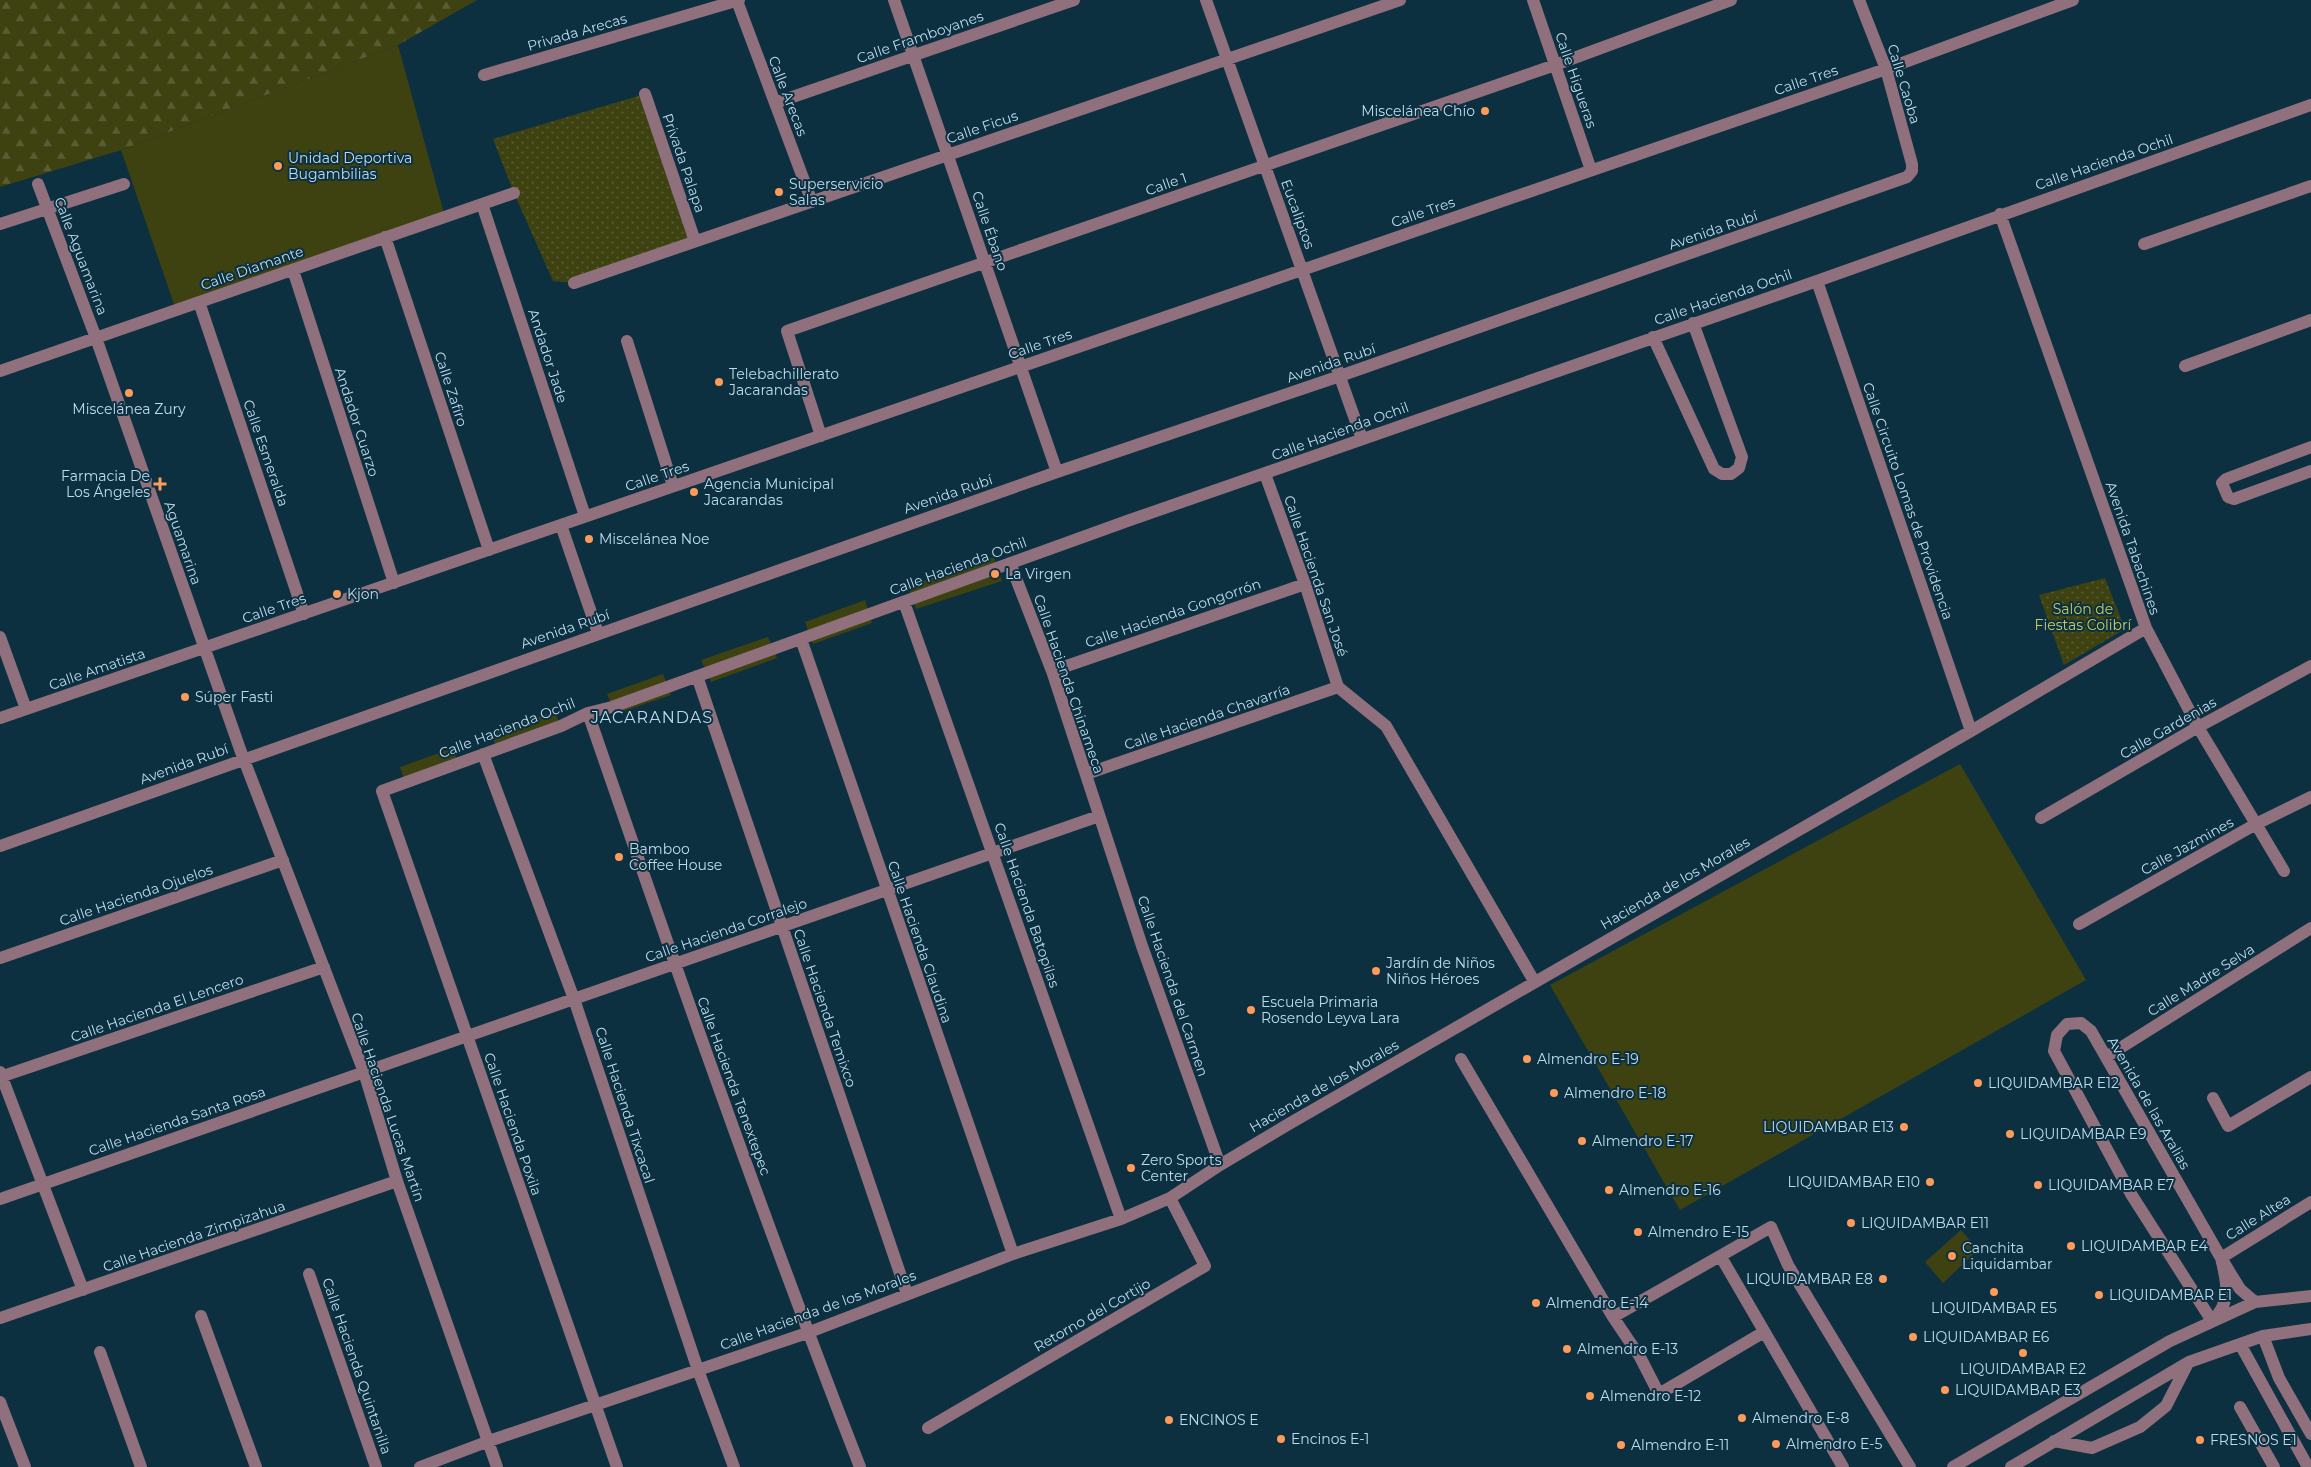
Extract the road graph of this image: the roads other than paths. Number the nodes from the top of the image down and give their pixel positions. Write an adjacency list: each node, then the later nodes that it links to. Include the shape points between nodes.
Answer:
1 (738, 0): 10 (street, Privada Arecas); 17 (street, Calle Arecas)
2 (894, 0): 11 (street, Calle Ébano)
3 (1074, 0): 11 (street, Calle Framboyanes)
4 (1206, 0): 12 (street, Eucaliptos)
5 (1400, 0): 12 (street, Calle Ficus)
6 (1533, 0): 13 (street, Calle Higueras)
7 (1731, 0): 13 (street, Calle 1)
8 (1859, 0): 14 (street, Calle Caoba)
9 (2073, 0): 14 (street, Calle Tres)
10 (719, 3): 15 (street, Privada Arecas)
11 (914, 55): 17 (street, Calle Framboyanes); 19 (street, Calle Ébano)
12 (1227, 59): 19 (street, Calle Ficus); 20 (street, Eucaliptos)
13 (1556, 65): 20 (street, Calle 1); 21 (street, Calle Higueras)
14 (1886, 69): 21 (street, Calle Tres); 22 (street, Calle Caoba, via 1912,164 1912,171)
15 (484, 75)
16 (645, 94): 33 (street, Privada Palapa)
17 (775, 103): 27 (street, Calle Arecas)
18 (2311, 106): 30 (street, Calle Hacienda Ochil)
19 (948, 154): 27 (street, Calle Ficus); 35 (street, Calle Ébano)
20 (1265, 166): 35 (street, Calle 1); 37 (street, Eucaliptos)
21 (1591, 170): 37 (street, Calle Tres)
22 (1907, 177): 49 (street, Avenida Rubí)
23 (38, 184): 29 (street, Calle Aguamarina)
24 (124, 184): 29 (street)
25 (2311, 186): 34 (street)
26 (514, 193): 28 (street, Calle Diamante)
27 (812, 202): 33 (street, Calle Ficus)
28 (482, 204): 32 (street, Calle Diamante); 57 (street, Andador Jade)
29 (48, 208): 31 (street); 44 (street, Calle Aguamarina)
30 (2000, 214): 38 (street, Calle Hacienda Ochil); 65 (street, Avenida Tabachines)
31 (0, 224)
32 (385, 238): 36 (street, Calle Diamante); 59 (street, Calle Zafiro)
33 (695, 241): 39 (street, Calle Ficus)
34 (2144, 244)
35 (985, 262): 47 (street, Calle Ébano); 50 (street, Calle 1, via 787,331)
36 (293, 270): 40 (street, Calle Diamante); 61 (street, Andador Cuarzo)
37 (1302, 270): 47 (street, Calle Tres); 49 (street, Eucaliptos)
38 (1817, 281): 42 (street, Calle Hacienda Ochil); 78 (street, Calle Circuito Lomas de Providencia)
39 (574, 283)
40 (200, 302): 44 (street, Calle Diamante); 64 (street, Calle Esmeralda)
41 (2311, 320): 46 (street)
42 (1693, 323): 43 (street, Calle Hacienda Ochil); 43 (street, via 1742,457 1739,468 1731,474 1722,474 1714,469)
43 (1653, 337): 51 (street, Calle Hacienda Ochil)
44 (96, 338): 48 (street, Calle Diamante); 69 (street, Aguamarina)
45 (627, 341): 56 (street)
46 (2185, 366)
47 (1020, 367): 50 (street, Calle Tres); 54 (street, Calle Ébano)
48 (0, 372)
49 (1340, 376): 51 (street, Eucaliptos); 54 (street, Avenida Rubí)
50 (821, 436): 56 (street, Calle Tres)
51 (1362, 439): 55 (street, Calle Hacienda Ochil)
52 (2311, 448): 53 (street, via 2226,478 2222,483 2228,497 2234,499)
53 (2311, 471)
54 (1057, 472): 66 (street, Avenida Rubí)
55 (1265, 474): 60 (street, Calle Hacienda Ochil); 62 (street, Calle Hacienda San José)
56 (673, 486): 57 (street, Calle Tres)
57 (585, 516): 58 (street, Calle Tres)
58 (560, 525): 59 (street, Calle Tres); 66 (street)
59 (489, 550): 61 (street, Calle Tres)
60 (1010, 563): 63 (street, Calle Hacienda Ochil); 71 (street, Calle Hacienda Chinameca)
61 (394, 583): 64 (street, Calle Tres)
62 (1305, 584): 71 (street, Calle Hacienda Gongorrón); 73 (street, Calle Hacienda San José)
63 (904, 602): 68 (street, Calle Hacienda Ochil); 88 (street, Calle Hacienda Batopilas)
64 (304, 614): 69 (street, Calle Tres)
65 (2146, 628): 77 (street, Avenida Tabachines); 78 (street, Hacienda de los Morales)
66 (598, 633): 80 (street, Avenida Rubí)
67 (0, 637): 74 (street)
68 (801, 639): 72 (street, Calle Hacienda Ochil); 91 (street, Calle Hacienda Claudina)
69 (204, 648): 74 (street, Calle Amatista); 80 (street, Aguamarina)
70 (2311, 666): 77 (street, Calle Gardenias)
71 (1052, 670): 81 (street, Calle Hacienda Chinameca)
72 (696, 676): 75 (street, Calle Hacienda Ochil); 93 (street, Calle Hacienda Temixco)
73 (1338, 687): 81 (street, Calle Hacienda Chavarría); 98 (street, via 1386,726)
74 (26, 709): 76 (street, Calle Amatista)
75 (588, 713): 79 (street, Calle Hacienda Ochil); 96 (street, Calle Hacienda Tenextepec)
76 (0, 718)
77 (2198, 727): 85 (street, Calle Gardenias); 86 (street, Avenida Tabachines)
78 (1971, 731): 98 (street, Hacienda de los Morales)
79 (483, 754): 82 (street, Calle Hacienda Ochil); 99 (street, Calle Hacienda Tixcacal)
80 (244, 758): 87 (street, Avenida Rubí); 89 (street, Calle Hacienda Lucas Martín)
81 (1086, 774): 84 (street, Calle Hacienda Chinameca)
82 (382, 791): 100 (street, Calle Hacienda Poxila)
83 (2311, 796): 86 (street, Calle Jazmines)
84 (1098, 816): 88 (street, Calle Hacienda Corralejo); 107 (street, Calle Hacienda del Carmen)
85 (2041, 818)
86 (2256, 824): 90 (street, Avenida Tabachines); 92 (street, Calle Jazmines)
87 (0, 846)
88 (993, 853): 91 (street, Calle Hacienda Corralejo); 113 (street, Calle Hacienda Batopilas)
89 (283, 860): 95 (street, Calle Hacienda Ojuelos); 97 (street, Calle Hacienda Lucas Martín)
90 (2284, 871)
91 (886, 890): 93 (street, Calle Hacienda Corralejo); 114 (street, Calle Hacienda Claudina)
92 (2079, 924)
93 (781, 926): 96 (street, Calle Hacienda Corralejo); 119 (street, Calle Hacienda Temixco)
94 (2311, 928): 101 (street, Calle Madre Selva)
95 (0, 958)
96 (674, 964): 99 (street, Calle Hacienda Corralejo); 128 (street, Calle Hacienda Tenextepec)
97 (324, 967): 103 (street, Calle Hacienda Lucas Martín); 104 (street, Calle Hacienda El Lencero)
98 (1534, 981): 107 (street, Hacienda de los Morales)
99 (574, 999): 100 (street, Calle Hacienda Corralejo); 133 (street, Calle Hacienda Tixcacal)
100 (467, 1036): 103 (street, Calle Hacienda Corralejo); 135 (street, Calle Hacienda Poxila)
101 (2106, 1057): 116 (street, Avenida de las Aralias); 125 (street, Avenida de las Aralias, via 2091,1031 2081,1023 2067,1024 2057,1035 2054,1051 2106,1149)
102 (1461, 1059): 123 (street)
103 (364, 1072): 108 (street, Calle Hacienda Lucas Martín); 109 (street, Calle Hacienda Santa Rosa)
104 (1, 1075): 109 (street)
105 (2311, 1077): 106 (street, via 2228,1126)
106 (2213, 1098)
107 (1220, 1165): 111 (street, Calle Hacienda de los Morales)
108 (397, 1181): 118 (street, Calle Hacienda Zimpizahua); 139 (street, Calle Hacienda Lucas Martín)
109 (42, 1184): 110 (street, Calle Hacienda Santa Rosa); 118 (street)
110 (0, 1198)
111 (1170, 1198): 113 (street, Calle Hacienda de los Morales); 137 (street, Retorno del Cortijo, via 1205,1266)
112 (2311, 1202): 116 (street, Calle Altea)
113 (1121, 1219): 114 (street, Calle Hacienda de los Morales)
114 (1013, 1254): 119 (street, Calle Hacienda de los Morales)
115 (1721, 1257): 123 (street); 127 (street); 151 (street, via 1771,1228 1788,1265)
116 (2221, 1258): 121 (street, Avenida de las Aralias, via 2240,1289); 125 (street, Avenida de las Aralias, via 2227,1280 2226,1301)
117 (309, 1274): 144 (street, Calle Hacienda Quintanilla)
118 (82, 1290): 124 (street, Calle Hacienda Zimpizahua)
119 (907, 1294): 128 (street, Calle Hacienda de los Morales)
120 (2311, 1296): 121 (street)
121 (2255, 1302): 125 (street)
122 (201, 1316): 143 (street)
123 (1613, 1317): 127 (street, via 1640,1357 1659,1394)
124 (0, 1318)
125 (2212, 1321): 152 (street, via 2170,1341)
126 (2311, 1328): 129 (street)
127 (1764, 1332): 150 (street)
128 (808, 1333): 133 (street, Calle Hacienda de los Morales); 149 (street, Calle Hacienda Tenextepec)
129 (2263, 1336): 130 (street); 138 (street, via 2279,1378)
130 (2240, 1344): 132 (street); 155 (street)
131 (100, 1352): 142 (street)
132 (2189, 1362): 140 (street); 140 (street, via 2166,1406 2140,1427 2092,1448)
133 (698, 1370): 135 (street, Calle Hacienda de los Morales); 148 (street, Calle Hacienda Tixcacal)
134 (0, 1402): 141 (street)
135 (594, 1406): 139 (street, Calle Hacienda de los Morales); 147 (street, Calle Hacienda Poxila)
136 (2240, 1407): 154 (street)
137 (928, 1428)
138 (2311, 1434)
139 (488, 1441): 145 (street, Calle Hacienda de los Morales); 146 (street, Calle Hacienda Lucas Martín)
140 (2054, 1441): 153 (street)
141 (25, 1467)
142 (141, 1467)
143 (256, 1467)
144 (376, 1467)
145 (420, 1467)
146 (497, 1467)
147 (617, 1467)
148 (734, 1467)
149 (860, 1467)
150 (1843, 1467)
151 (1910, 1467)
152 (1953, 1467)
153 (2011, 1467)
154 (2274, 1467)
155 (2308, 1467)

